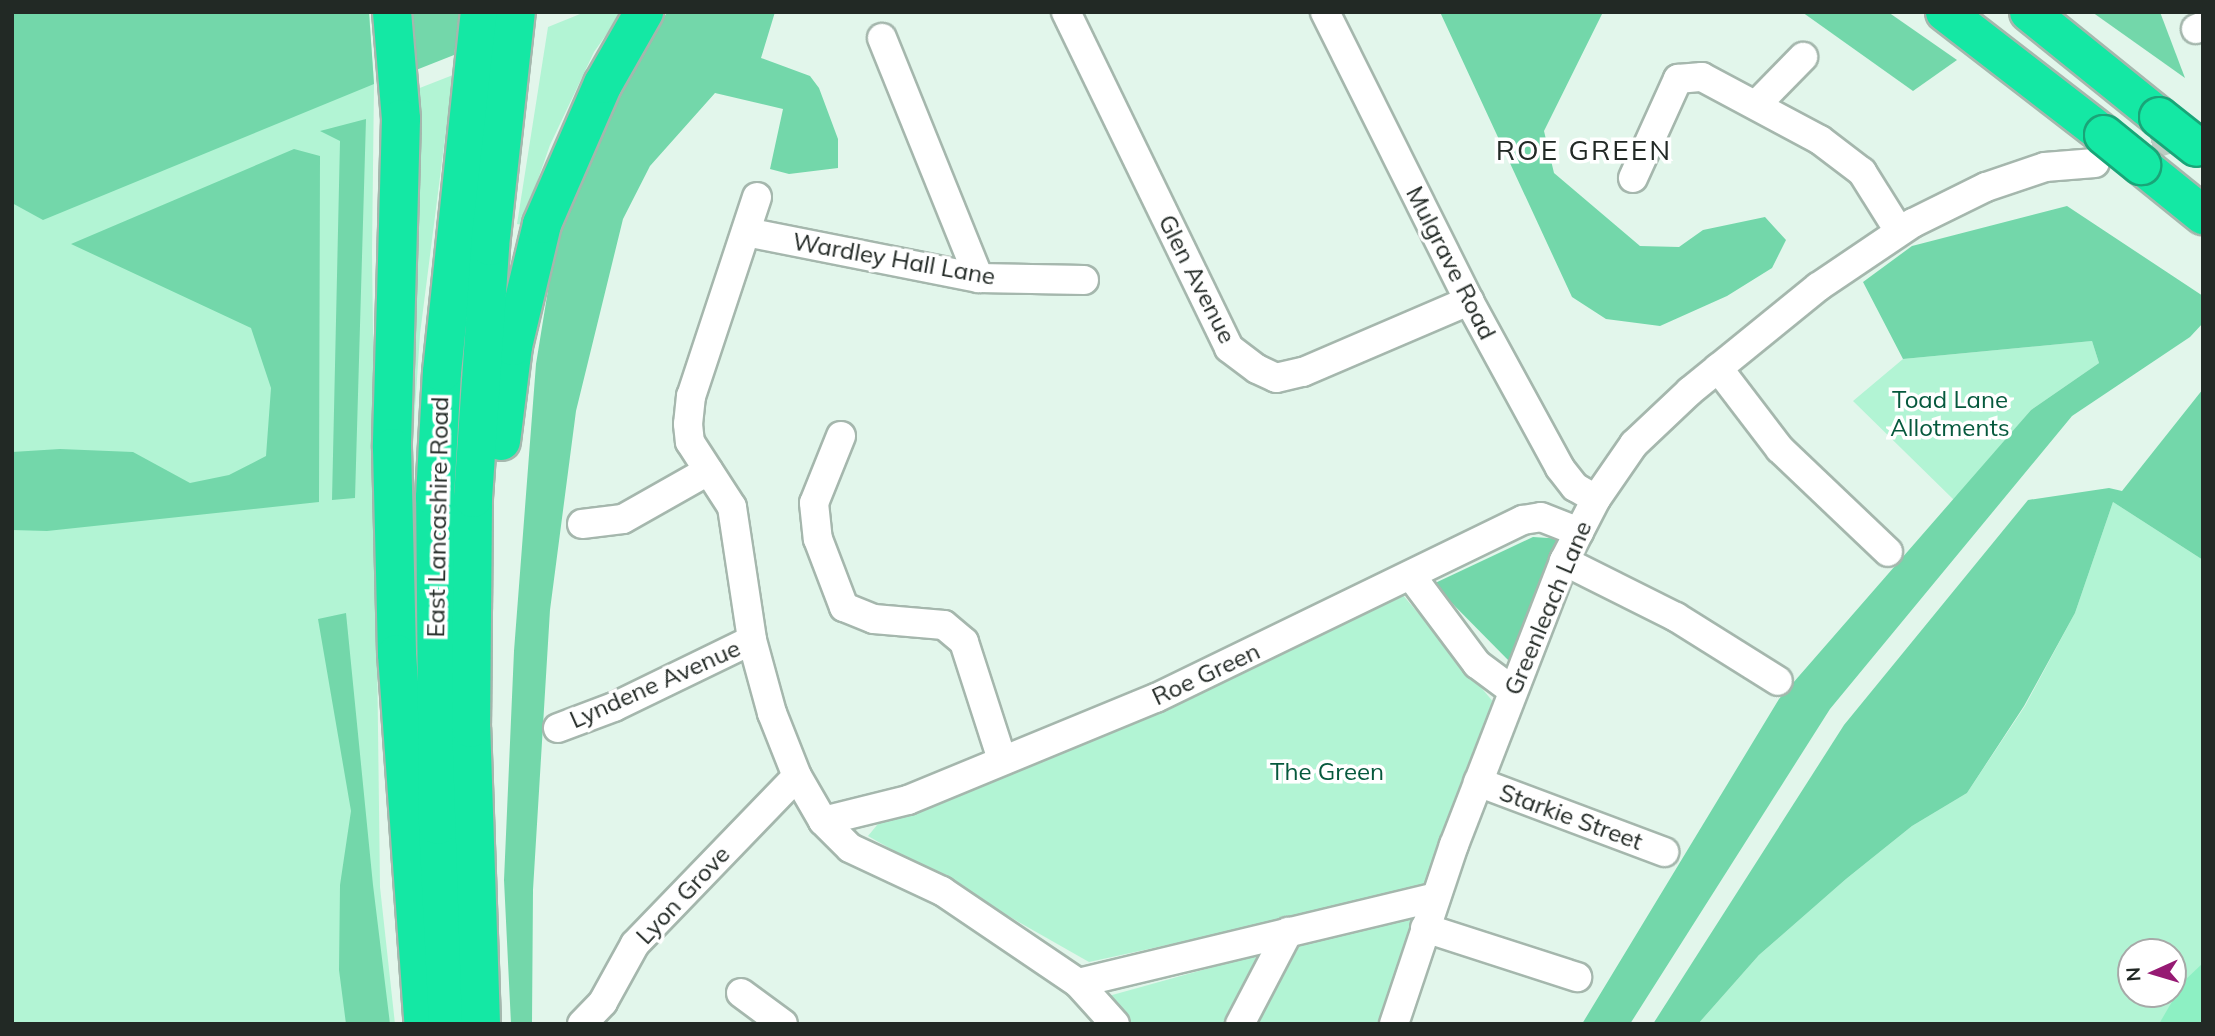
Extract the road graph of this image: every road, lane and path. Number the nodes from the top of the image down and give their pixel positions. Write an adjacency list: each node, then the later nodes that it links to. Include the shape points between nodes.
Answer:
1 (392, 12): 47 (highway, via 401,119 392,448 404,784)
2 (480, 12): 48 (highway, East Lancashire Road, via 442,372 435,497 438,825)
3 (516, 12): 40 (highway, East Lancashire Road, via 492,219 473,498)
4 (644, 12): 40 (highway, via 603,84 542,224 524,289 504,406)
5 (1066, 12): 21 (street, Glen Avenue, via 1229,348 1257,369 1276,378 1303,372)
6 (1325, 12): 21 (street, Mulgrave Road)
7 (1945, 12): 12 (highway)
8 (2029, 12): 13 (highway, bridge)
9 (882, 38): 19 (street)
10 (1803, 57): 11 (street)
11 (1757, 104): 14 (street, via 1702,77 1678,79); 17 (street, via 1820,140 1861,172)
12 (2100, 149): 16 (highway, bridge, via 2141,165); 17 (street, Greenleach Lane, via 1986,187)
13 (2200, 149)
14 (1633, 178)
15 (757, 197): 18 (street)
16 (2203, 215)
17 (1899, 231): 22 (street, Greenleach Lane, via 1818,287)
18 (746, 232): 19 (street, Wardley Hall Lane); 24 (street, via 691,396 690,442)
19 (979, 278): 20 (street, Wardley Hall Lane)
20 (1084, 280)
21 (1469, 301): 25 (street, Mulgrave Road, via 1560,468 1575,487)
22 (1718, 368): 25 (street, Greenleach Lane, via 1634,444); 28 (street, via 1780,449)
23 (841, 436): 35 (street, via 814,503 818,539 844,607 874,619 944,625 964,642)
24 (708, 471): 26 (street, via 624,519); 31 (street, via 732,507)
25 (1596, 499): 27 (street, Greenleach Lane)
26 (582, 524)
27 (1579, 532): 29 (street, Greenleach Lane); 30 (street, Roe Green, via 1542,517 1523,520)
28 (1888, 552)
29 (1564, 561): 32 (street, via 1657,606); 33 (street, Greenleach Lane)
30 (1412, 577): 33 (street, via 1477,664); 35 (street, Roe Green, via 1156,698)
31 (752, 640): 34 (street, Lyndene Avenue, via 614,707); 36 (street, via 772,713)
32 (1777, 681)
33 (1512, 690): 37 (street, Greenleach Lane)
34 (558, 728)
35 (1002, 760): 38 (street, Roe Green, via 908,800)
36 (797, 776): 38 (street); 50 (street, Lyon Grove, via 635,944 603,1002)
37 (1478, 782): 39 (street, Starkie Street); 41 (street, Greenleach Lane)
38 (823, 821): 45 (street, via 850,848 942,891)
39 (1664, 852)
40 (473, 863): 49 (highway, East Lancashire Road)
41 (1436, 897): 42 (street, Greenleach Lane); 43 (street)
42 (1426, 928): 44 (street); 54 (street, Greenleach Lane)
43 (1288, 932): 45 (street); 53 (street)
44 (1577, 977)
45 (1078, 983): 52 (street)
46 (741, 993): 51 (street)
47 (424, 1024)
48 (448, 1024)
49 (481, 1024)
50 (582, 1024)
51 (783, 1024)
52 (1115, 1024)
53 (1240, 1024)
54 (1394, 1024)

